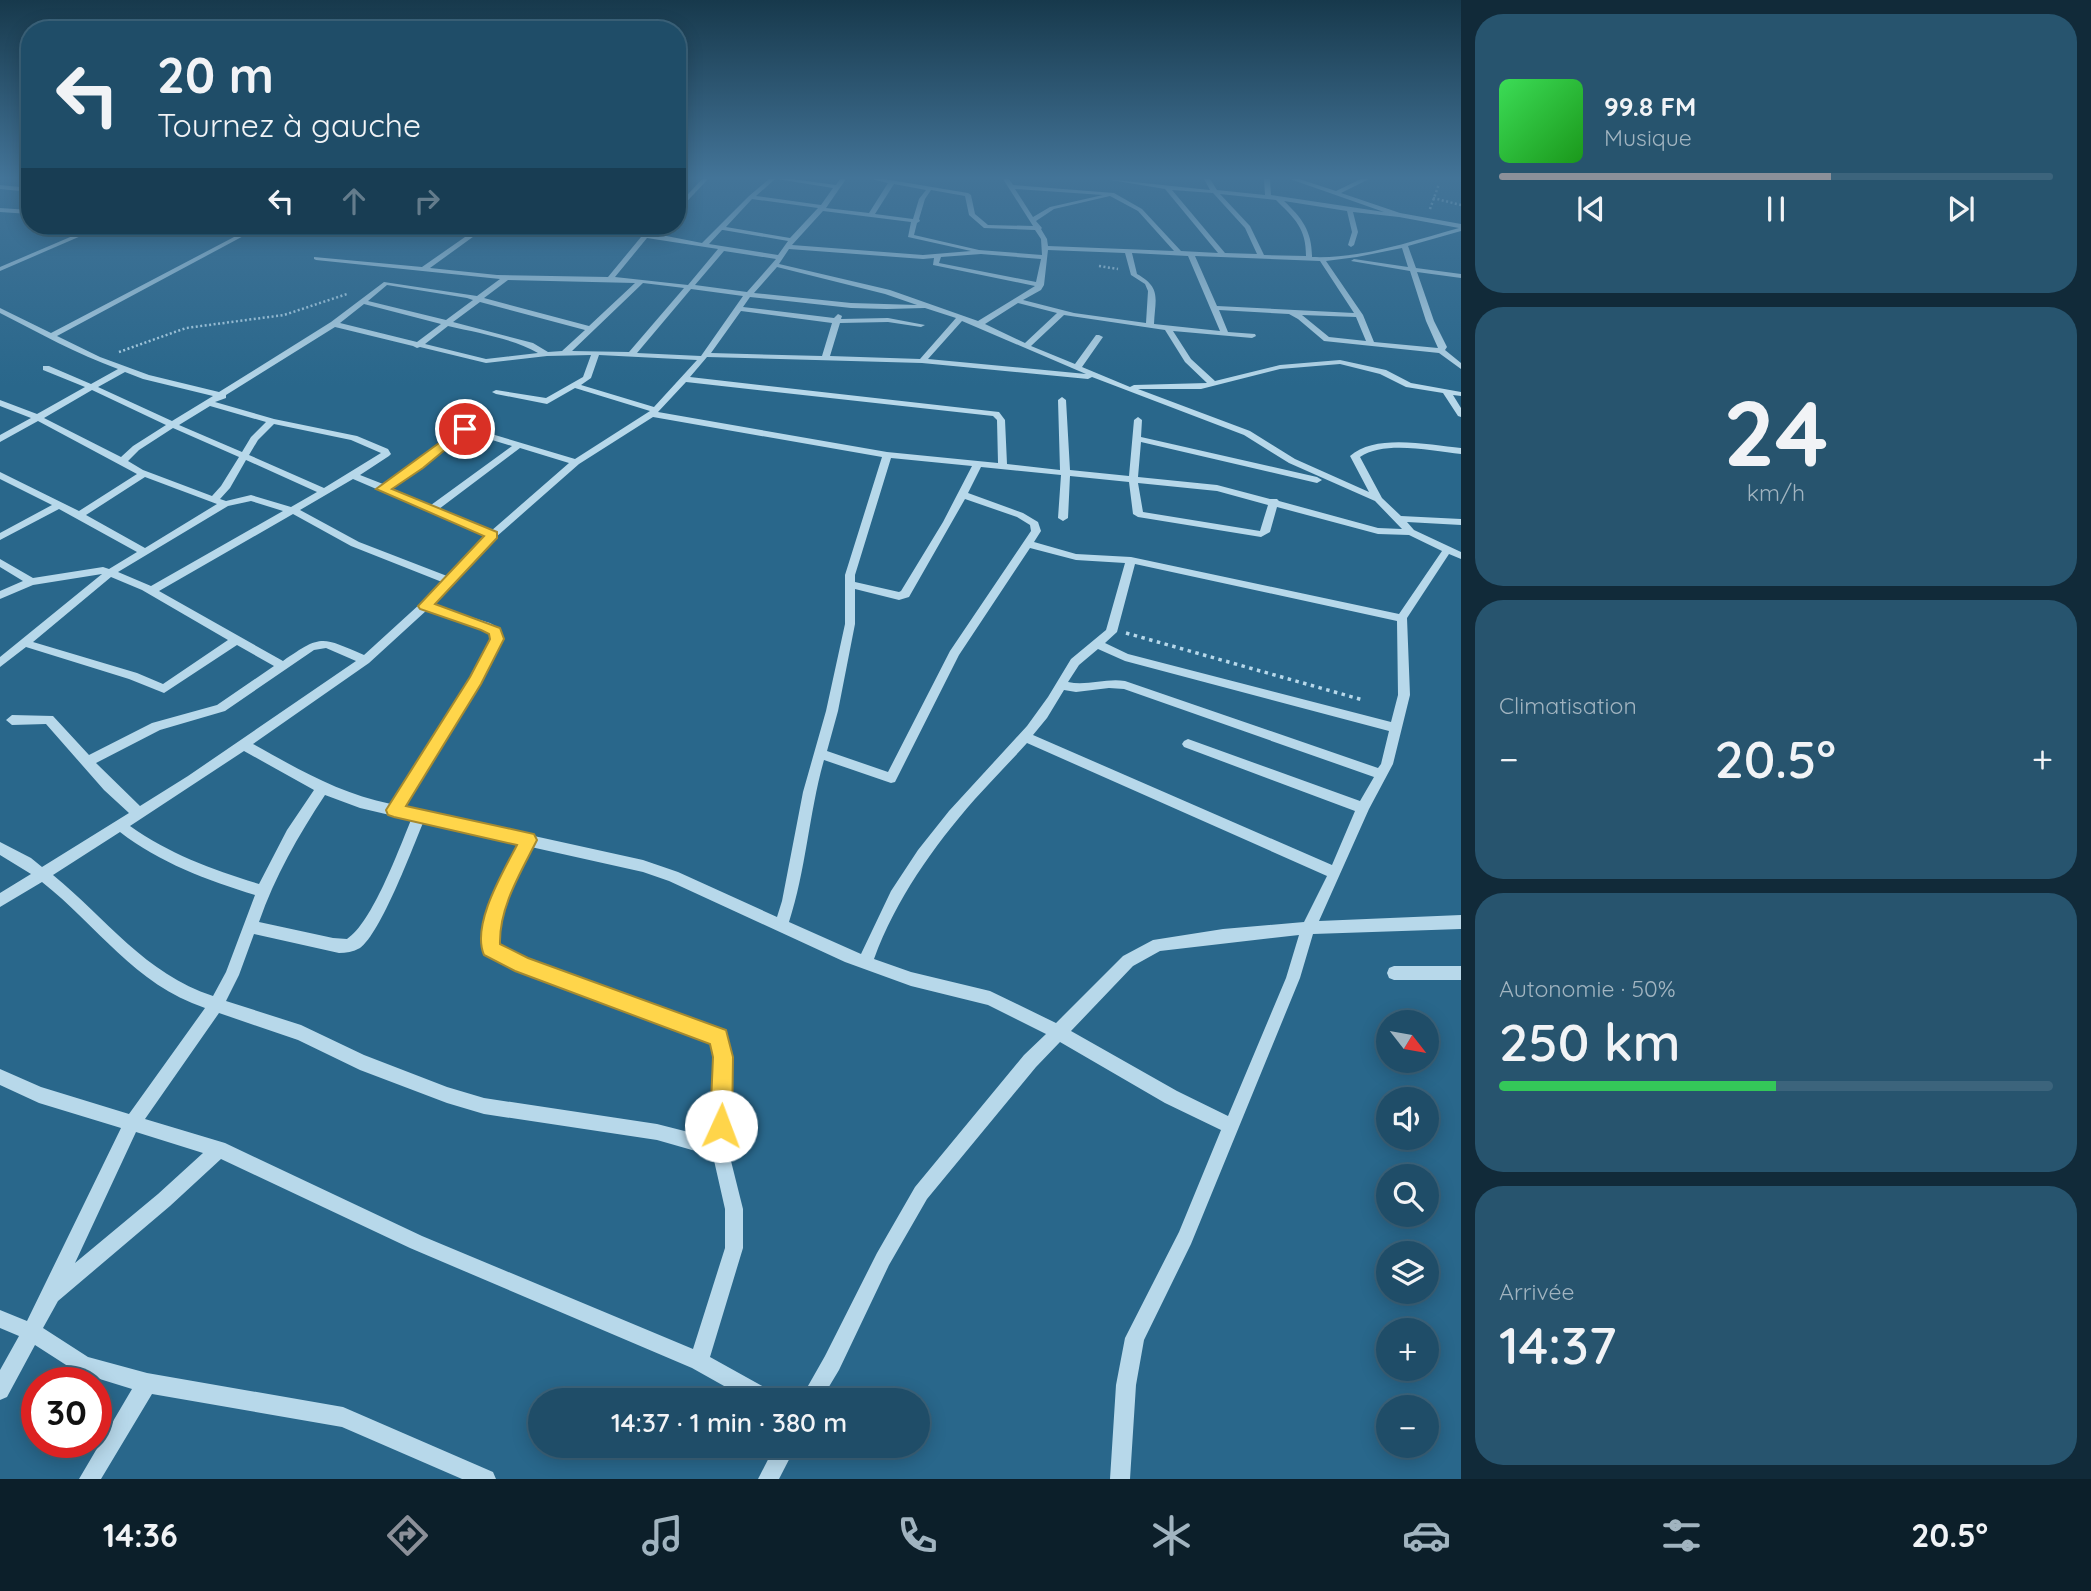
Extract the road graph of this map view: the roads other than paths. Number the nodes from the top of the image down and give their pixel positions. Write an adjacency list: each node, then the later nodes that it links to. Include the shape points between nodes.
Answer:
1 (51, 248): 31 (street)
2 (218, 248): 63 (street)
3 (453, 248): 33 (street)
4 (637, 248): 37 (street)
5 (718, 248): 16 (street)
6 (787, 248): 29 (street)
7 (843, 248): 23 (street)
8 (968, 248): 18 (street)
9 (1046, 248): 17 (street); 24 (street)
10 (1175, 248): 19 (street)
11 (1217, 248): 21 (street)
12 (1257, 248): 22 (street)
13 (1310, 248): 27 (street)
14 (1396, 248): 26 (street)
15 (1406, 248): 34 (street)
16 (722, 249): 29 (street); 40 (street)
17 (1128, 250): 19 (street); 59 (street, via 1133,275 1152,291)
18 (981, 252): 23 (street); 24 (street)
19 (1180, 254): 20 (street)
20 (1191, 254): 21 (street); 48 (street)
21 (1223, 255): 22 (street)
22 (1261, 256): 27 (street)
23 (938, 257): 39 (street, via 935,264)
24 (1045, 257): 39 (street)
25 (316, 258): 33 (street)
26 (1335, 258): 28 (street); 34 (street)
27 (1309, 259): 28 (street)
28 (1322, 259): 52 (street)
29 (778, 262): 41 (street); 46 (street)
30 (0, 263): 31 (street)
31 (14, 264): 32 (street)
32 (0, 269)
33 (423, 269): 36 (street)
34 (1412, 270): 35 (street); 69 (street, via 1443,346)
35 (1461, 276)
36 (507, 277): 37 (street); 42 (street)
37 (610, 279): 38 (street)
38 (641, 281): 40 (street); 61 (street)
39 (1040, 285): 43 (street)
40 (691, 288): 41 (street); 73 (street)
41 (748, 295): 45 (street); 47 (street)
42 (481, 300): 44 (street, via 381,284); 55 (street); 61 (street)
43 (1017, 301): 50 (street); 57 (street)
44 (363, 302): 55 (street); 56 (street)
45 (842, 306): 46 (street); 54 (street)
46 (928, 307): 53 (street)
47 (738, 308): 54 (street); 74 (street)
48 (1215, 308): 51 (street); 62 (street)
49 (0, 310): 63 (street)
50 (1063, 312): 59 (street); 68 (street)
51 (1290, 312): 52 (street); 66 (street, via 1327,339)
52 (1359, 315): 66 (street)
53 (960, 318): 57 (street); 76 (street)
54 (836, 321): 58 (street); 75 (street)
55 (448, 323): 67 (street); 71 (street, via 522,342)
56 (334, 324): 67 (street); 90 (street)
57 (979, 324): 68 (street)
58 (921, 325)
59 (1150, 325): 60 (street)
60 (1167, 327): 62 (street); 83 (street, via 1188,360)
61 (592, 329): 72 (street)
62 (1225, 333): 64 (street)
63 (50, 336): 80 (street)
64 (1252, 336)
65 (1099, 337): 79 (street)
66 (1371, 344): 69 (street)
67 (417, 346): 71 (street, via 486,361)
68 (1026, 347): 79 (street)
69 (1441, 351): 77 (street)
70 (596, 353): 72 (street); 73 (street); 84 (street, via 589,375)
71 (547, 354): 72 (street)
72 (564, 354)
73 (632, 354): 74 (street)
74 (704, 356): 75 (street); 82 (street)
75 (825, 358): 76 (street)
76 (922, 361): 81 (street)
77 (1461, 367)
78 (46, 368): 86 (street)
79 (1077, 368): 81 (street)
80 (124, 369): 86 (street); 90 (street)
81 (1102, 378): 85 (street)
82 (683, 379): 94 (street); 109 (street, via 996,414 1001,420)
83 (1213, 384): 85 (street); 88 (street, via 1280,367 1340,362)
84 (574, 385): 87 (street, via 547,401); 94 (street)
85 (1121, 386): 119 (street, via 1251,435 1292,461)
86 (95, 387): 96 (street); 99 (street)
87 (496, 392)
88 (1447, 393): 89 (street); 95 (street)
89 (1461, 394)
90 (223, 396): 93 (street)
91 (1062, 400): 111 (street)
92 (0, 403): 96 (street)
93 (210, 404): 98 (street); 99 (street)
94 (653, 412): 105 (street); 107 (street)
95 (1461, 414)
96 (36, 417): 100 (street); 106 (street)
97 (1138, 420): 101 (street)
98 (272, 421): 104 (street); 113 (street, via 354,438 384,451 386,456)
99 (175, 426): 104 (street); 106 (street)
100 (0, 439)
101 (1137, 439): 114 (street); 119 (street, via 1292,472)
102 (519, 445): 107 (street); 115 (street, via 465,429); 123 (street)
103 (1461, 450): 119 (street, via 1362,448 1355,456)
104 (243, 454): 116 (street); 118 (street)
105 (887, 455): 108 (street); 140 (street)
106 (122, 461): 110 (street)
107 (576, 462): 130 (street)
108 (977, 466): 109 (street); 117 (street)
109 (1003, 468): 111 (street)
110 (144, 474): 118 (street); 125 (street)
111 (1065, 474): 114 (street); 126 (street)
112 (0, 475): 122 (street)
113 (353, 475): 115 (street); 116 (street)
114 (1133, 479): 120 (street, via 1217,488); 120 (street, via 1138,513 1261,534)
115 (382, 489): 123 (street)
116 (325, 492): 124 (street)
117 (963, 495): 132 (street, via 1031,521 1037,528); 140 (street, via 904,596)
118 (214, 499): 121 (street)
119 (1378, 499): 127 (street)
120 (1274, 501): 129 (street, via 1378,531)
121 (225, 504): 124 (street, via 251,498); 133 (street)
122 (58, 505): 125 (street); 131 (street)
123 (431, 510): 130 (street)
124 (292, 511): 138 (street, via 377,554); 141 (street)
125 (79, 515): 133 (street)
126 (1063, 518)
127 (1398, 519): 128 (street); 129 (street)
128 (1461, 522)
129 (1411, 532): 134 (street)
130 (492, 535): 138 (street)
131 (0, 537)
132 (1028, 544): 135 (street, via 1076,557); 157 (street, via 954,654 891,778)
133 (144, 551): 137 (street)
134 (1455, 552): 144 (street)
135 (1131, 561): 144 (street); 147 (street, via 1112,629)
136 (0, 562): 139 (street)
137 (111, 572): 139 (street, via 78,572); 141 (street); 146 (street)
138 (449, 581): 143 (street)
139 (30, 582): 142 (street)
140 (849, 584): 157 (street, via 851,614)
141 (151, 591): 145 (street)
142 (0, 594)
143 (425, 606): 148 (street); 162 (street, via 486,626 495,631 497,639)
144 (1402, 618): 153 (street, via 1404,695)
145 (236, 640): 146 (street, via 164,689); 150 (street)
146 (25, 643): 149 (street)
147 (1098, 644): 151 (street, via 1075,662); 153 (street, via 1125,657)
148 (365, 660): 150 (street, via 321,644); 155 (street)
149 (0, 663)
150 (281, 665): 158 (street, via 216,710 156,726)
151 (1061, 684): 154 (street); 159 (street, via 1070,689 1119,684)
152 (12, 720): 158 (street, via 49,719)
153 (1397, 728): 159 (street)
154 (1025, 737): 169 (street); 176 (street, via 927,849 883,917)
155 (242, 744): 160 (street); 163 (street)
156 (1188, 744): 161 (street)
157 (821, 754): 173 (street)
158 (88, 761): 163 (street)
159 (1381, 774): 161 (street)
160 (322, 788): 162 (street); 170 (street)
161 (1363, 808): 169 (street)
162 (394, 810): 164 (street)
163 (139, 814): 165 (street)
164 (420, 815): 166 (street); 174 (street, via 391,881 355,943 333,945)
165 (121, 826): 168 (street); 170 (street, via 168,858)
166 (528, 840): 173 (street, via 663,872); 185 (street, via 503,891 491,949 522,965 719,1037 723,1057)
167 (0, 848): 168 (street)
168 (44, 873): 171 (street); 179 (street, via 168,986)
169 (1335, 873): 175 (street)
170 (263, 891): 174 (street)
171 (0, 901)
172 (1461, 922): 175 (street)
173 (780, 926): 176 (street)
174 (250, 927): 179 (street)
175 (1308, 928): 180 (street, via 1158,945 1128,961); 183 (street, via 1293,978)
176 (865, 963): 180 (street, via 990,998)
177 (1394, 973): 178 (street)
178 (1461, 973)
179 (216, 1005): 182 (street); 185 (street, via 301,1033 360,1062 485,1106 657,1132)
180 (1058, 1032): 183 (street); 192 (street, via 921,1193)
181 (0, 1077): 182 (street, via 39,1095)
182 (132, 1123): 184 (street); 186 (street)
183 (1231, 1126): 198 (street, via 1185,1238 1135,1338 1126,1385)
184 (219, 1149): 186 (street); 189 (street, via 416,1242)
185 (720, 1149): 189 (street, via 734,1209 734,1248)
186 (50, 1297): 188 (street)
187 (0, 1320): 188 (street)
188 (32, 1332): 190 (street, via 84,1365); 193 (street)
189 (699, 1360): 191 (street)
190 (147, 1383): 195 (street); 196 (street, via 343,1417)
191 (747, 1388)
192 (817, 1388)
193 (0, 1390)
194 (779, 1458): 197 (street)
195 (89, 1479)
196 (486, 1479)
197 (768, 1479)
198 (1120, 1479)

